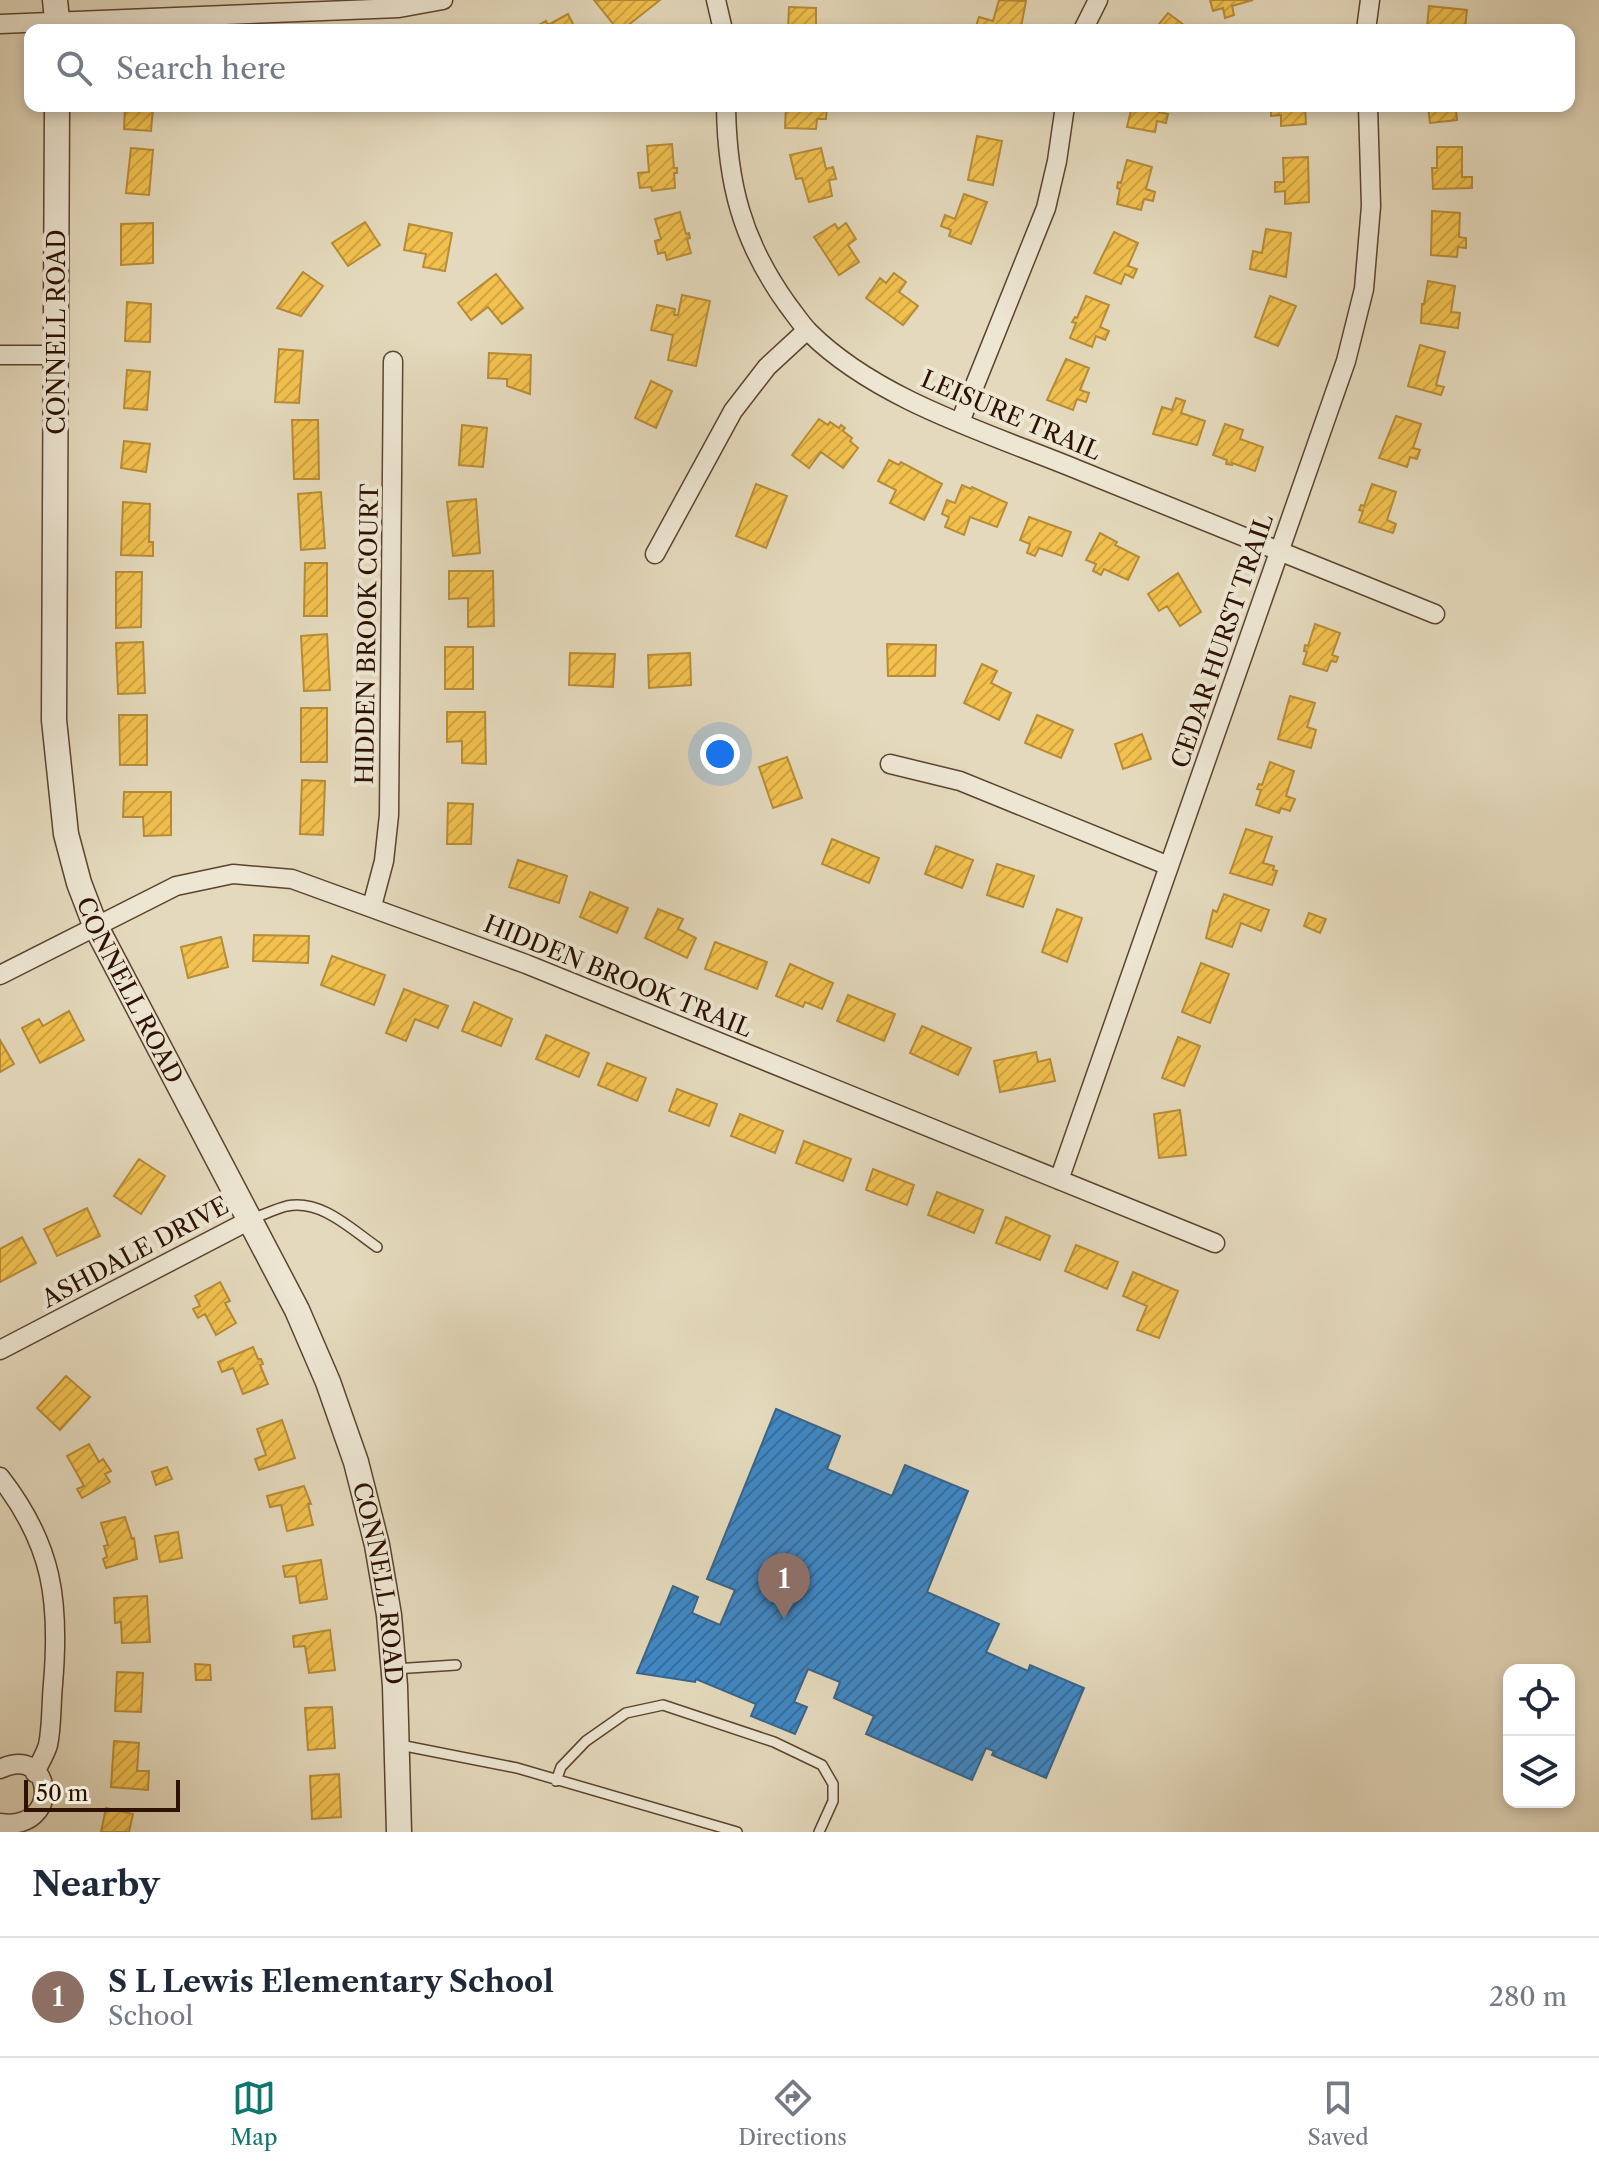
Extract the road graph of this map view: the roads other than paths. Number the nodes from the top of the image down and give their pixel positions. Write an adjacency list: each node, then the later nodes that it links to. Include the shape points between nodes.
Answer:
1 (443, 0): 5 (street)
2 (716, 0): 8 (street)
3 (1098, 0): 9 (street)
4 (1370, 0): 10 (street)
5 (398, 4): 6 (street)
6 (57, 17): 7 (street)
7 (0, 24)
8 (722, 24)
9 (1086, 24)
10 (1367, 24)
11 (57, 112): 17 (street, CONNELL ROAD)
12 (726, 112): 15 (street, LEISURE TRAIL, via 737,206 764,272)
13 (1064, 112): 19 (street, via 1046,208)
14 (1368, 112): 20 (street, CEDAR HURST TRAIL, via 1371,206 1364,289 1346,361)
15 (807, 330): 19 (street, LEISURE TRAIL, via 871,382); 21 (street, via 767,367 733,411)
16 (0, 355): 17 (street)
17 (55, 355): 26 (street, CONNELL ROAD, via 54,720 66,834)
18 (393, 361): 25 (street, HIDDEN BROOK COURT, via 389,815)
19 (960, 422): 20 (street, LEISURE TRAIL)
20 (1280, 551): 22 (street, LEISURE TRAIL); 24 (street, CEDAR HURST TRAIL)
21 (655, 554)
22 (1435, 614)
23 (890, 764): 24 (street, via 960,781)
24 (1169, 866): 28 (street, CEDAR HURST TRAIL)
25 (372, 906): 26 (street, HIDDEN BROOK TRAIL, via 292,879 233,874 176,886); 28 (street, HIDDEN BROOK TRAIL)
26 (95, 925): 27 (street, HIDDEN BROOK TRAIL); 29 (street, CONNELL ROAD)
27 (0, 975)
28 (1059, 1180): 30 (street, HIDDEN BROOK TRAIL)
29 (250, 1220): 31 (lane, via 288,1206 309,1205); 32 (street, ASHDALE DRIVE); 35 (street, CONNELL ROAD, via 297,1310 356,1462 377,1545)
30 (1215, 1243)
31 (377, 1247)
32 (0, 1350)
33 (0, 1477): 38 (street, via 33,1528 54,1599 57,1634 48,1745)
34 (456, 1665): 35 (lane)
35 (394, 1669): 36 (street, CONNELL ROAD)
36 (397, 1744): 39 (lane, via 482,1759); 41 (street, CONNELL ROAD)
37 (0, 1769): 38 (street, via 16,1765)
38 (35, 1773): 40 (street, via 45,1800 37,1817 19,1826)
39 (556, 1781): 42 (lane); 43 (lane, via 561,1767 586,1741 626,1713 663,1705 774,1742 822,1765 833,1784 833,1801)
40 (0, 1823)
41 (399, 1832)
42 (737, 1832)
43 (819, 1832)

